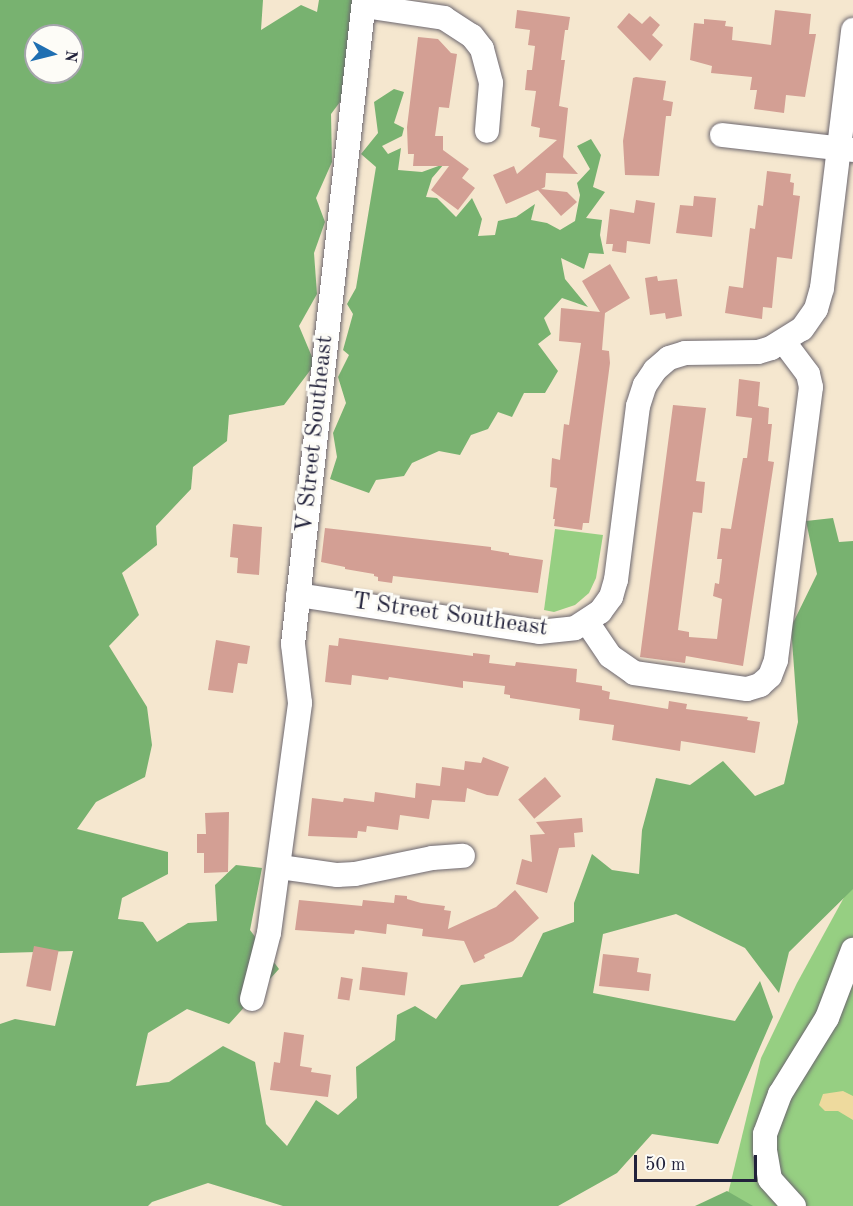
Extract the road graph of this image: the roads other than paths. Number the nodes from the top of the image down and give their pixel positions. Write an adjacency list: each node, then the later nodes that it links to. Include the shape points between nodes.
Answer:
1 (364, 3): 3 (street, via 444,18 472,36 482,49 491,83); 7 (street, V Street Southeast)
2 (853, 30): 5 (street)
3 (487, 131)
4 (722, 135): 5 (street)
5 (845, 150): 6 (street, via 816,309 802,329)
6 (784, 342): 8 (street, via 758,352 685,352 669,358 655,370 638,406 616,580 605,604); 8 (street, via 808,374 811,387 776,660 770,676 747,689 634,673 610,656)
7 (298, 595): 8 (street, T Street Southeast, via 539,632 574,628); 10 (street, V Street Southeast, via 293,644 300,703)
8 (587, 622)
9 (463, 856): 10 (street, via 432,858 355,874)
10 (280, 867): 12 (street, V Street Southeast)
11 (853, 950): 13 (street, via 827,1018 780,1094 765,1134 770,1179)
12 (252, 999)
13 (794, 1206)

